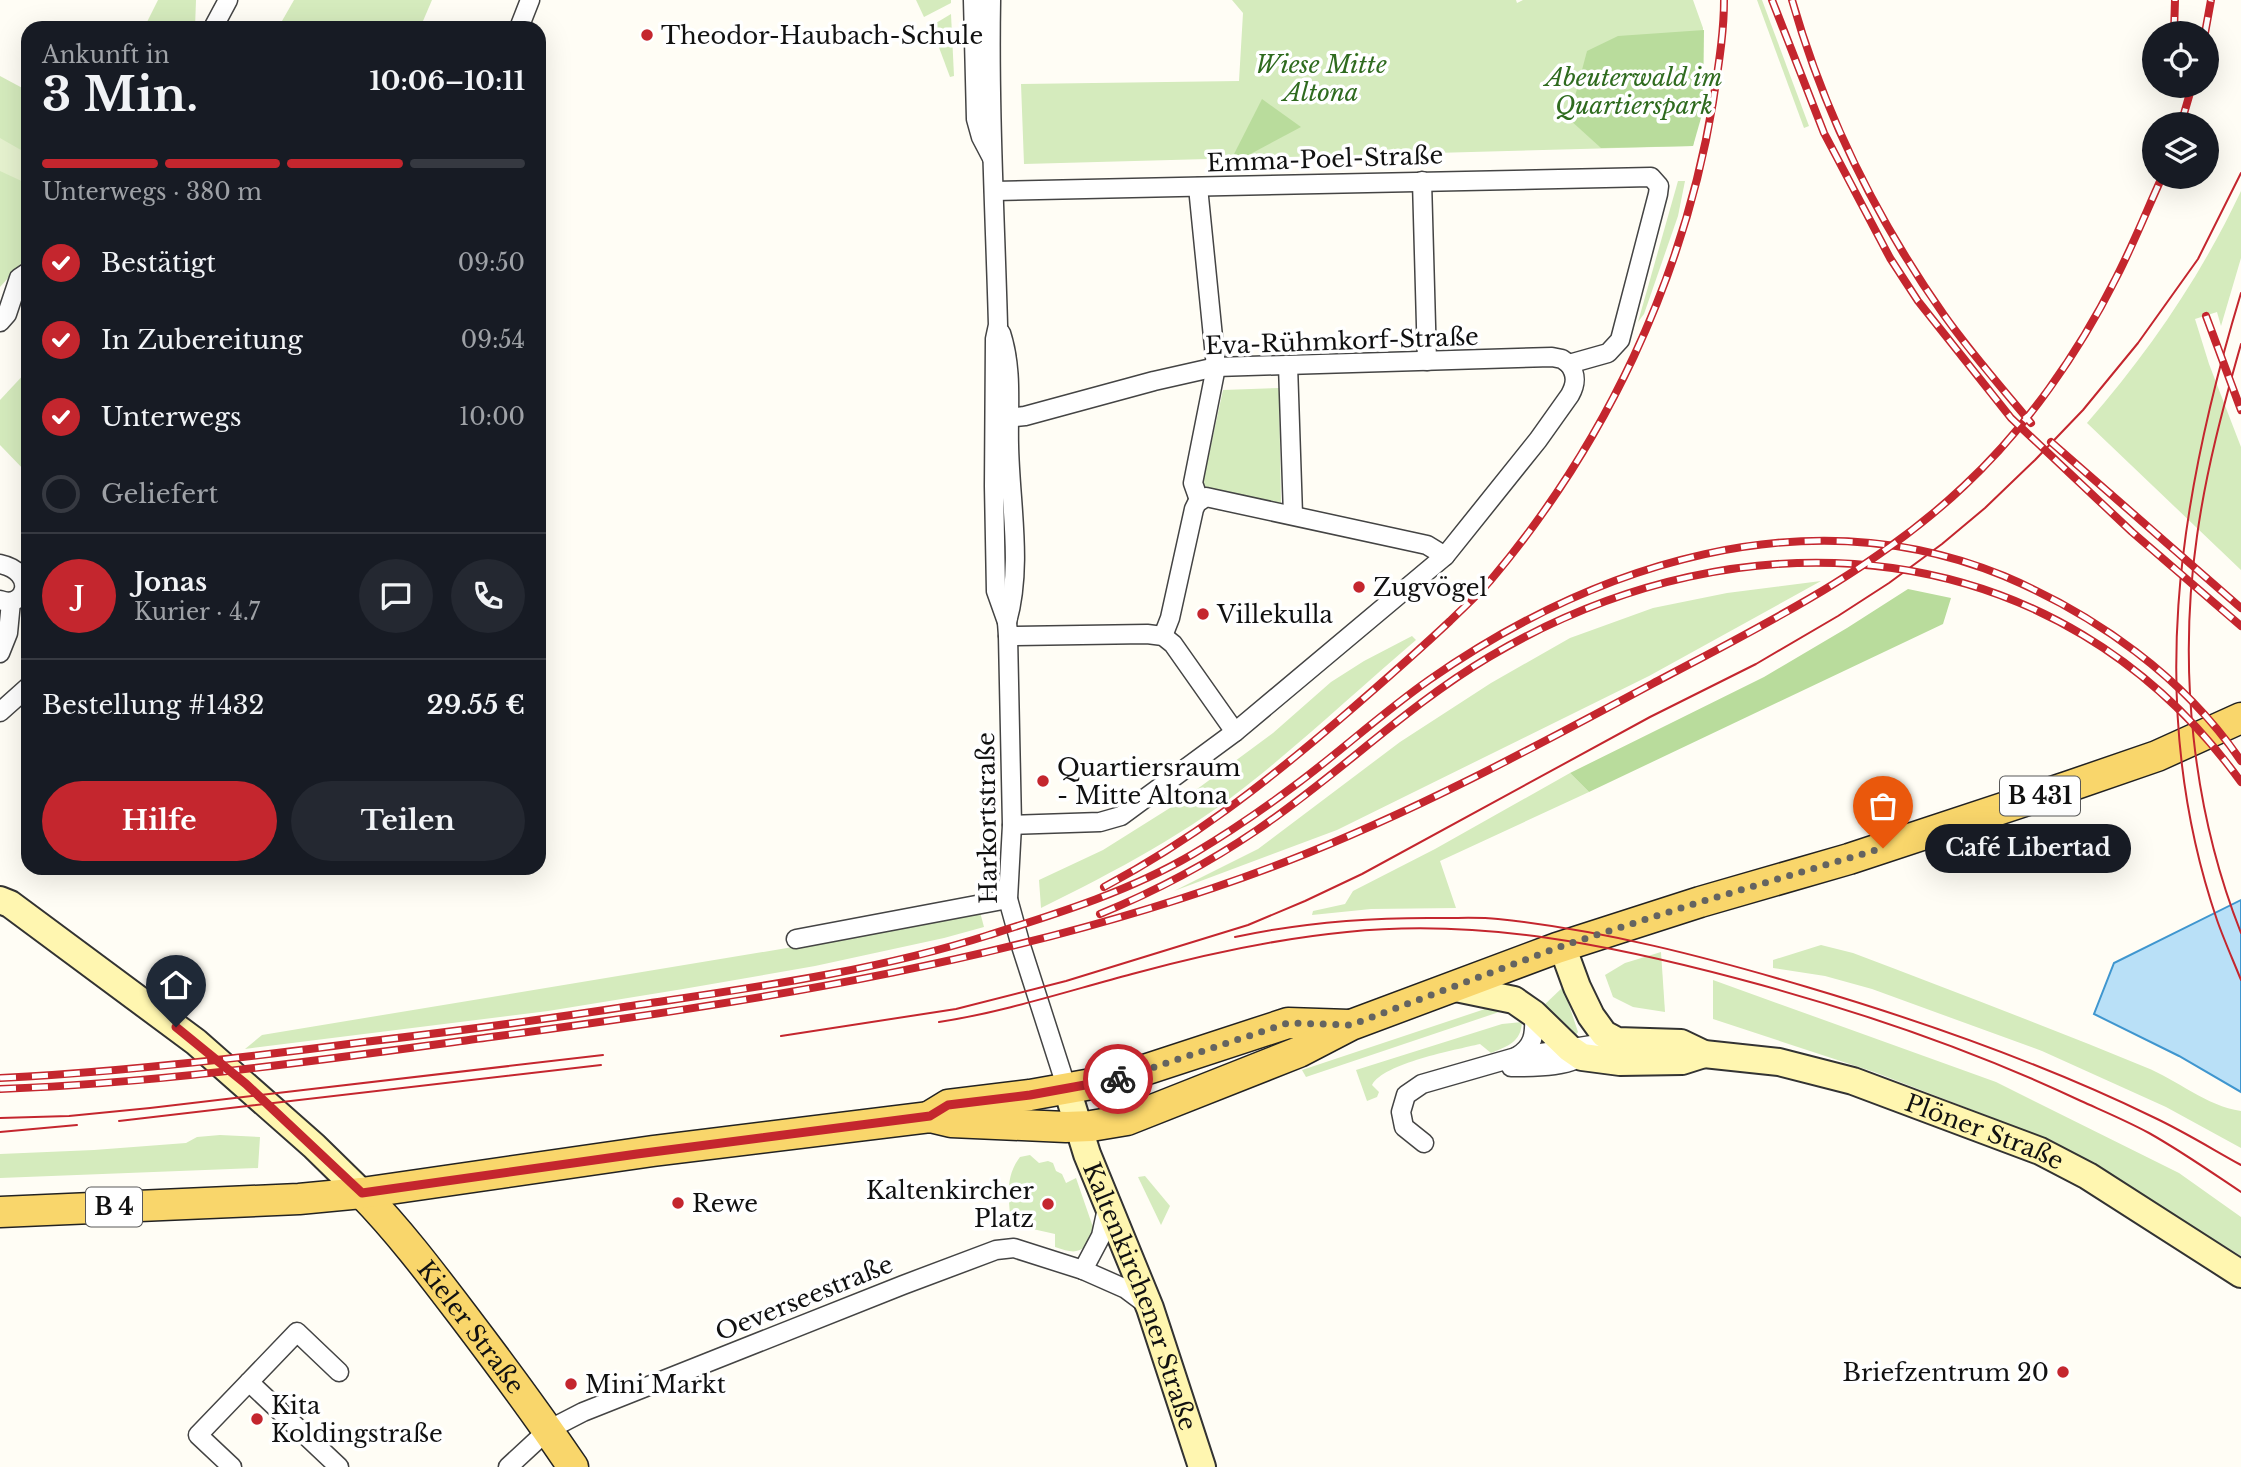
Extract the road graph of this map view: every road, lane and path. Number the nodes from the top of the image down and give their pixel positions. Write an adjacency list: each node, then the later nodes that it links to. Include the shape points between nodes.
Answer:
1 (530, 0): 4 (street)
2 (973, 0): 5 (street, Harkortstraße, via 976,119)
3 (991, 0): 5 (street, Harkortstraße)
4 (522, 21)
5 (992, 158): 8 (street, Harkortstraße)
6 (1422, 181): 7 (street, Emma-Poel-Straße); 11 (street); 12 (street, Emma-Poel-Straße, via 1643,175 1656,181 1658,194 1620,340 1608,353)
7 (1198, 187): 8 (street, Emma-Poel-Straße); 14 (street)
8 (994, 191): 15 (street, Harkortstraße, via 998,325 1009,362)
9 (21, 277): 10 (street)
10 (0, 322)
11 (1427, 361): 12 (street, Eva-Rühmkorf-Straße, via 1552,357); 13 (street, Eva-Rühmkorf-Straße)
12 (1569, 364): 18 (street, via 1576,378 1570,396)
13 (1288, 365): 14 (street, Eva-Rühmkorf-Straße); 17 (street)
14 (1216, 367): 15 (street, Eva-Rühmkorf-Straße); 16 (street, via 1194,479)
15 (1003, 419): 23 (street, Harkortstraße, via 1009,442 1015,590)
16 (1199, 500): 17 (street, via 1213,497); 24 (street)
17 (1293, 515): 18 (street, via 1427,545)
18 (1445, 556): 29 (street)
19 (0, 564): 20 (street)
20 (21, 574)
21 (21, 594): 22 (street)
22 (5, 601): 25 (street, via 8,633)
23 (1007, 629): 24 (street); 30 (street, Harkortstraße)
24 (1163, 636): 29 (street)
25 (0, 653)
26 (21, 693): 27 (street)
27 (0, 712)
28 (2241, 718): 34 (main road, B 431, via 2157,756 2067,788)
29 (1235, 732): 30 (street, via 1116,818)
30 (1012, 825): 32 (street, Harkortstraße)
31 (3, 898): 48 (street, via 197,1042)
32 (1008, 899): 33 (street); 44 (street, Harkortstraße)
33 (796, 939)
34 (1562, 946): 35 (main road, B 431); 37 (street)
35 (1451, 986): 36 (street, via 1514,1000); 38 (main road, B 431)
36 (1534, 1014): 40 (street); 42 (street, via 1533,1039)
37 (1591, 1016): 39 (street, via 1604,1034); 40 (street)
38 (1351, 1025): 44 (main road, B 431, via 1288,1023 1114,1080); 46 (main road, B 431, via 1298,1052 1142,1116)
39 (1617, 1041): 40 (street, Plöner Straße); 41 (street, Plöner Straße, via 1681,1043)
40 (1580, 1050): 41 (street, Plöner Straße, via 1620,1062 1682,1061); 42 (street, Plöner Straße); 43 (street, Plöner Straße, via 1561,1064)
41 (1704, 1055): 52 (street, Plöner Straße, via 1779,1062 1853,1081 2039,1151 2088,1176)
42 (1516, 1057): 43 (street, Plöner Straße)
43 (1487, 1067): 47 (street, Plöner Straße, via 1422,1084 1406,1095 1401,1112 1404,1127)
44 (1068, 1089): 45 (main road, B 431, via 948,1105); 46 (street, Kaltenkirchener Straße)
45 (930, 1116): 46 (main road, B 431, via 951,1122); 48 (main road, B 431)
46 (1079, 1127): 49 (street, Kaltenkirchener Straße)
47 (1424, 1143)
48 (362, 1193): 50 (main road, B 4); 56 (main road, Kieler Straße, via 407,1242)
49 (1108, 1204): 51 (street, via 1101,1236); 53 (street, Kaltenkirchener Straße)
50 (0, 1212)
51 (1083, 1270): 53 (street, Oeverseestraße, via 1126,1289); 56 (street, Oeverseestraße, via 1014,1248 996,1250 583,1412)
52 (2241, 1274)
53 (1150, 1308): 61 (street, Kaltenkirchener Straße)
54 (339, 1372): 55 (street, via 297,1332)
55 (249, 1382): 57 (street, via 198,1435); 58 (street)
56 (548, 1430): 59 (street, Oeverseestraße); 60 (main road, Kieler Straße)
57 (232, 1467)
58 (339, 1467)
59 (508, 1467)
60 (573, 1467)
61 (1202, 1467)

